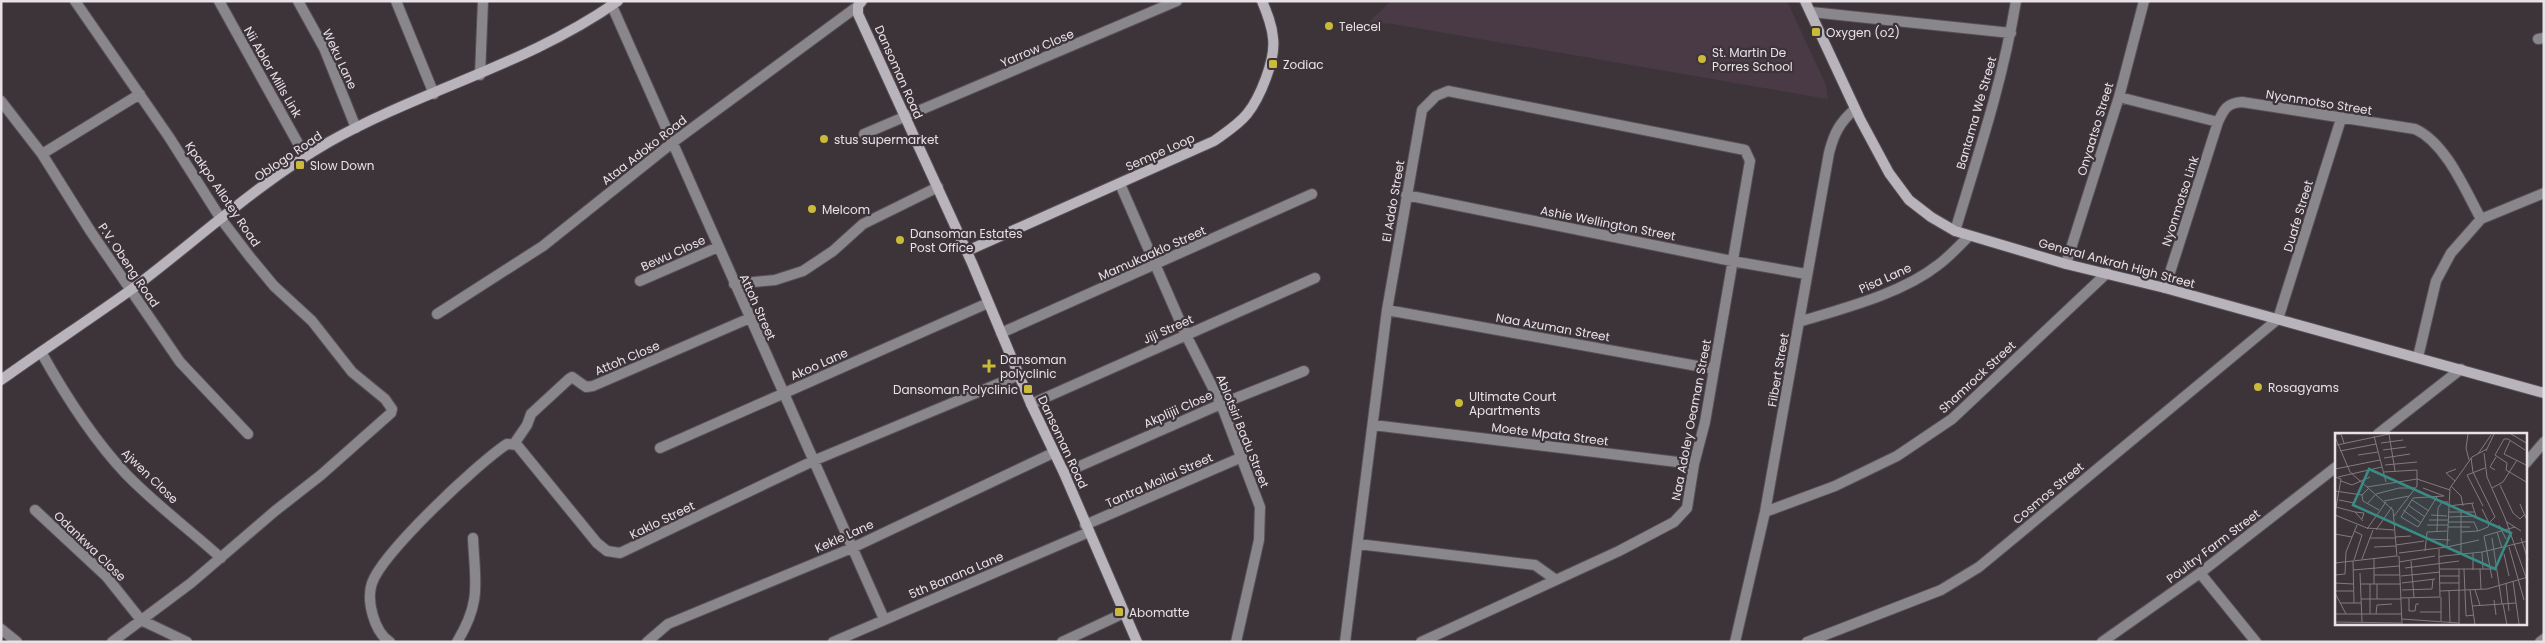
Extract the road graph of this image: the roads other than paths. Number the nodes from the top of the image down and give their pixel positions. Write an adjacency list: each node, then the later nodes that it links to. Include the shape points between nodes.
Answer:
1 (75, 1): 16 (street, Kpakpo Allotey Road)
2 (219, 1): 28 (street, Nii Ablor Mills Link)
3 (298, 1): 24 (street, Weku Lane, via 324,48)
4 (396, 1): 17 (street)
5 (483, 1): 15 (street)
6 (1177, 1): 21 (street, Yarrow Close)
7 (1262, 1): 30 (main road, Sempe Loop, via 1274,40 1258,99 1247,115 1214,141)
8 (1806, 1): 13 (main road, General Ankrah High Street)
9 (2016, 1): 14 (street, Bantama We Street)
10 (2144, 1): 18 (street, Onyaatso Street)
11 (615, 4): 15 (main road, Oblogo Road, via 547,44); 26 (street, Attoh Street)
12 (860, 4): 21 (main road, Dansoman Road, via 861,18); 26 (street, Ataa Adoko Road)
13 (1811, 12): 14 (street); 20 (main road, General Ankrah High Street)
14 (2011, 33): 37 (street, Bantama We Street, via 1989,122)
15 (480, 75): 17 (main road, Oblogo Road)
16 (140, 94): 27 (street); 35 (street, Kpakpo Allotey Road)
17 (434, 94): 24 (main road, Oblogo Road)
18 (2119, 97): 23 (street); 42 (street, Onyaatso Street)
19 (1, 101): 27 (street, P.V. Obeng Road)
20 (1855, 109): 37 (main road, General Ankrah High Street, via 1880,158 1909,200); 45 (street, Filbert Street, via 1841,122 1834,136)
21 (906, 118): 25 (street, Yarrow Close); 31 (main road, Dansoman Road)
22 (2341, 119): 23 (street, Nyonmotso Street, via 2242,102 2224,108); 36 (street, Nyonmotso Street, via 2415,129 2428,135 2438,145); 55 (street, Duafe Street)
23 (2218, 122): 49 (street, Nyonmotso Link)
24 (356, 128): 28 (main road, Oblogo Road)
25 (864, 134)
26 (672, 143): 39 (street, Attoh Street); 53 (street, Ataa Adoko Road, via 543,246)
27 (42, 154): 50 (street, P.V. Obeng Road)
28 (305, 156): 35 (main road, Oblogo Road)
29 (1750, 161): 34 (street, El Addo Street, via 1745,150 1738,147 1448,91 1436,96 1422,110); 41 (street, Naa Adoley Oeaman Street)
30 (1120, 184): 40 (main road, Sempe Loop); 43 (street, Ablotsiri Badu Street)
31 (938, 187): 40 (main road, Dansoman Road); 48 (street, via 863,224 833,251 803,271 775,280)
32 (2544, 193): 36 (street)
33 (1312, 194): 43 (street, Mamukaaklo Street)
34 (1406, 195): 41 (street, Ashie Wellington Street); 52 (street, El Addo Street)
35 (222, 219): 50 (main road, Oblogo Road); 89 (street, Kpakpo Allotey Road, via 274,286 312,320 352,372 391,406 390,413 355,445)
36 (2482, 219): 60 (street, via 2451,253 2436,281)
37 (1954, 231): 38 (main road, General Ankrah High Street)
38 (1969, 236): 42 (main road, General Ankrah High Street); 56 (street, Pisa Lane, via 1938,266 1910,282 1861,303)
39 (718, 246): 47 (street, Bewu Close); 48 (street, Attoh Street)
40 (966, 251): 51 (main road, Dansoman Road)
41 (1732, 261): 45 (street, Ashie Wellington Street); 61 (street, Naa Adoley Oeaman Street)
42 (2066, 264): 44 (main road, General Ankrah High Street)
43 (1157, 265): 57 (street, Mamukaaklo Street); 58 (street, Ablotsiri Badu Street)
44 (2107, 273): 49 (main road, General Ankrah High Street); 84 (street, Shamrock Street, via 1952,419 1897,456 1834,486)
45 (1806, 274): 56 (street, Filbert Street)
46 (1315, 278): 58 (street, Jiji Street)
47 (640, 282)
48 (734, 284): 54 (street, Attoh Street)
49 (2166, 288): 55 (main road, General Ankrah High Street)
50 (131, 290): 59 (main road, Oblogo Road); 72 (street, P.V. Obeng Road, via 180,362)
51 (988, 303): 57 (main road, Dansoman Road); 66 (street, Akoo Lane)
52 (1388, 310): 61 (street, Naa Azuman Street); 70 (street, El Addo Street)
53 (437, 314)
54 (750, 318): 66 (street, Attoh Street); 74 (street, Attoh Close, via 593,386 586,387 576,378 569,379 531,414)
55 (2278, 319): 60 (main road, General Ankrah High Street); 110 (street, Cosmos Street, via 1979,567 1941,590)
56 (1799, 322): 84 (street, Filbert Street)
57 (1001, 333): 64 (main road, Dansoman Road)
58 (1186, 335): 68 (street, Jiji Street); 69 (street, Ablotsiri Badu Street)
59 (41, 352): 65 (main road, Oblogo Road); 89 (street, Ajwen Close, via 64,392 127,475)
60 (2418, 357): 62 (main road, General Ankrah High Street)
61 (1714, 369): 80 (street, Naa Adoley Oeaman Street)
62 (2461, 369): 67 (main road, General Ankrah High Street); 71 (street)
63 (1304, 371): 69 (street, Akplijii Close)
64 (1019, 375): 68 (main road, Dansoman Road); 78 (street, Kaklo Street)
65 (1, 380)
66 (783, 393): 75 (street, Akoo Lane); 78 (street, Attoh Street)
67 (2544, 393)
68 (1031, 404): 76 (main road, Dansoman Road)
69 (1221, 404): 77 (street, Ablotsiri Badu Street); 82 (street, Akplijii Close)
70 (1373, 425): 80 (street, Moete Mpata Street); 87 (street, El Addo Street)
71 (2379, 433)
72 (248, 434)
73 (2544, 442): 79 (street)
74 (514, 444): 78 (street, Kaklo Street, via 597,543 607,552 620,553); 100 (street, via 500,449 436,507 377,572 370,606 383,636)
75 (660, 448)
76 (1053, 453): 82 (main road, Dansoman Road); 88 (street, Kekle Lane)
77 (1242, 457): 85 (street, Tantra Moilai Street); 106 (street, Ablotsiri Badu Street, via 1260,507 1261,526)
78 (813, 461): 88 (street, Attoh Street)
79 (2528, 461)
80 (1694, 464): 91 (street, Naa Adoley Oeaman Street, via 1687,508 1674,522)
81 (2335, 468): 90 (street, Poultry Farm Street)
82 (1064, 473): 85 (main road, Dansoman Road)
83 (35, 510): 94 (street, Odankwa Close, via 106,576)
84 (1765, 512): 109 (street, Filbert Street)
85 (1087, 529): 92 (main road, Dansoman Road); 93 (street, 5th Banana Lane)
86 (473, 538): 101 (street, via 476,600 468,624)
87 (1358, 544): 91 (street, via 1535,564); 107 (street, El Addo Street)
88 (852, 548): 93 (street, Attoh Street); 102 (street, Kekle Lane, via 668,624)
89 (221, 558): 94 (street)
90 (2200, 573): 111 (street, Poultry Farm Street); 112 (street)
91 (1556, 580): 108 (street, Naa Adoley Oeaman Street)
92 (1124, 613): 104 (street); 105 (main road, Dansoman Road)
93 (884, 619): 103 (street, 5th Banana Lane)
94 (141, 620): 98 (street); 99 (street)
95 (1, 629): 97 (street)
96 (2544, 639): 113 (street)
97 (17, 642)
98 (112, 642)
99 (187, 642)
100 (390, 642)
101 (457, 642)
102 (647, 642)
103 (833, 642)
104 (1062, 642)
105 (1137, 642)
106 (1236, 642)
107 (1345, 642)
108 (1421, 642)
109 (1735, 642)
110 (1807, 642)
111 (2102, 642)
112 (2256, 642)
113 (2540, 642)

